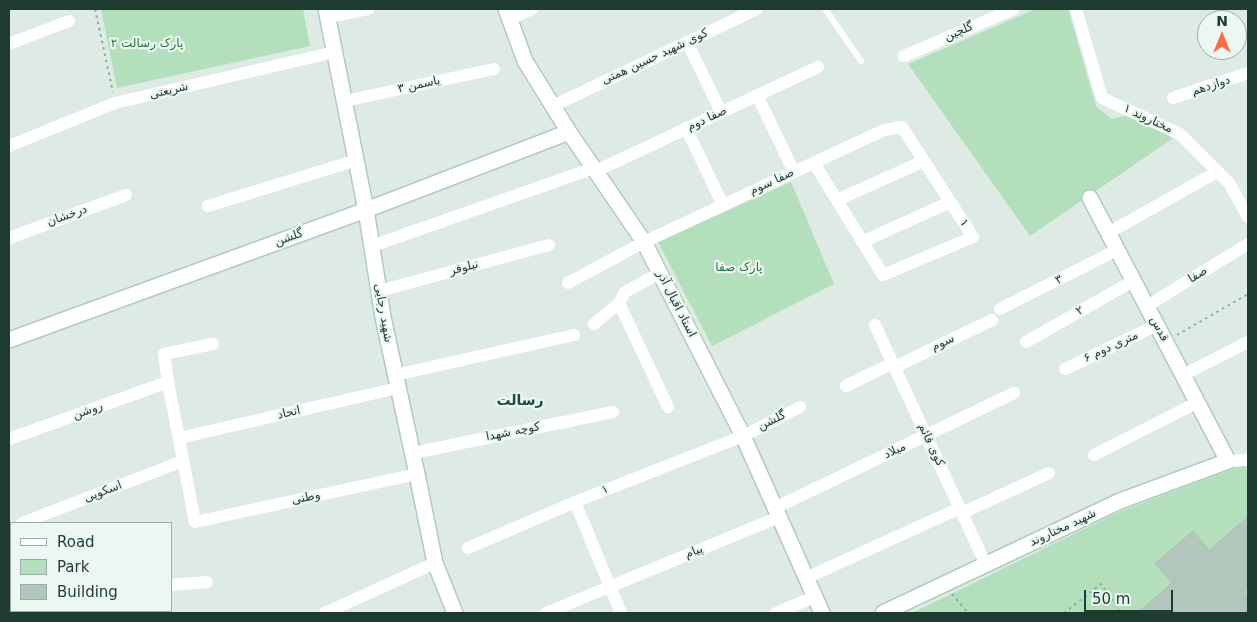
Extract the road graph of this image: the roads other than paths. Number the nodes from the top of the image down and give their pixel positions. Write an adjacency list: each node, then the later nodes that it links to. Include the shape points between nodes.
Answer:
1 (368, 9): 7 (street)
2 (532, 9): 8 (street)
3 (757, 9): 10 (street, کوی شهید حسین همتی)
4 (825, 9): 14 (lane)
5 (1014, 9): 13 (street, گلچین)
6 (1076, 9): 32 (street, مختاروند ۱, via 1102,98 1180,134)
7 (327, 13): 12 (street, شهید رجایی)
8 (508, 14): 21 (street, استاد اقبال آذر, via 525,61)
9 (69, 21): 11 (street)
10 (688, 42): 21 (street, کوی شهید حسین همتی); 22 (street)
11 (9, 44)
12 (335, 52): 20 (street, شهید رجایی); 26 (street, شریعتی, via 115,103)
13 (904, 56)
14 (861, 61)
15 (818, 67): 18 (street, صفا دوم)
16 (494, 69): 20 (street, یاسمن ۳)
17 (1248, 73): 19 (street, دوازدهم)
18 (757, 95): 22 (street, صفا دوم); 31 (street)
19 (1173, 98)
20 (345, 101): 27 (street, شهید رجایی)
21 (552, 106): 25 (street, استاد اقبال آذر)
22 (721, 112): 24 (street, صفا دوم)
23 (902, 127): 28 (street, ۱); 29 (street, صفا سوم, via 884,130)
24 (686, 128): 30 (street, صفا دوم); 37 (street)
25 (569, 132): 30 (street, استاد اقبال آذر); 39 (street, گلشن)
26 (9, 146)
27 (356, 160): 38 (street); 39 (street, شهید رجایی)
28 (924, 161): 35 (street); 36 (street, ۱)
29 (814, 163): 31 (street, صفا سوم); 35 (street)
30 (595, 170): 43 (street, استاد اقبال آذر); 47 (street, صفا دوم)
31 (794, 172): 37 (street, صفا سوم)
32 (1217, 172): 40 (street, مختاروند ۱, via 1228,183); 41 (street)
33 (126, 195): 42 (street, درخشان)
34 (1090, 198): 41 (street, قدس)
35 (837, 200): 44 (street)
36 (950, 202): 44 (street); 44 (street, ۱, via 973,237 883,275)
37 (723, 205): 43 (street, صفا سوم)
38 (208, 206)
39 (366, 210): 47 (street, شهید رجایی); 61 (street, گلشن)
40 (1248, 217)
41 (1108, 233): 48 (street, قدس)
42 (9, 238)
43 (644, 242): 49 (street, استاد اقبال آذر); 51 (street, صفا سوم)
44 (862, 242)
45 (1248, 244): 54 (street, صفا)
46 (549, 245): 52 (street, نیلوفر)
47 (372, 246): 52 (street, شهید رجایی)
48 (1118, 250): 50 (street, قدس); 55 (street, ۳)
49 (660, 273): 53 (street, via 625,292); 76 (street, استاد اقبال آذر)
50 (1133, 280): 54 (street, قدس); 62 (street, ۲)
51 (568, 283)
52 (379, 291): 68 (street, شهید رجایی)
53 (619, 303): 57 (street); 73 (street)
54 (1147, 306): 59 (street, قدس)
55 (1000, 309)
56 (992, 320): 65 (street, سوم)
57 (594, 324)
58 (875, 325): 65 (street, کوی قائم)
59 (1157, 325): 66 (street, ۶ متری دوم); 67 (street, قدس)
60 (574, 335): 68 (street, اتحاد)
61 (9, 340)
62 (1026, 342)
63 (1248, 342): 67 (street)
64 (213, 344): 69 (street, via 164,354)
65 (894, 365): 70 (street); 77 (street, کوی قائم)
66 (1065, 369)
67 (1183, 375): 72 (street, قدس)
68 (397, 381): 78 (street, اتحاد); 80 (street, شهید رجایی)
69 (168, 382): 78 (street); 79 (street, روشن)
70 (846, 386)
71 (1014, 394): 77 (street, میلاد)
72 (1198, 402): 81 (street); 84 (street, قدس)
73 (668, 406)
74 (800, 407): 76 (street, گلشن)
75 (613, 412): 80 (street, کوچه شهدا)
76 (743, 436): 87 (street, ۱); 89 (street, استاد اقبال آذر)
77 (928, 436): 88 (street, کوی قائم); 89 (street, میلاد)
78 (179, 438): 83 (street)
79 (9, 439)
80 (413, 453): 86 (street, شهید رجایی)
81 (1094, 455)
82 (1248, 459): 84 (street, شهید مختاروند)
83 (183, 461): 86 (street, وطنی, via 195,522); 90 (street, اسکویی)
84 (1228, 461): 93 (street, شهید مختاروند, via 1120,502)
85 (1049, 473): 88 (street)
86 (417, 474): 92 (street, شهید رجایی)
87 (575, 502): 91 (street, ۱); 97 (street)
88 (961, 510): 93 (street, کوی قائم); 94 (street)
89 (777, 513): 94 (street, استاد اقبال آذر); 97 (street, پیام)
90 (25, 522)
91 (468, 548)
92 (435, 563): 99 (street); 100 (street, شهید رجایی)
93 (986, 565): 105 (street, شهید مختاروند)
94 (806, 578): 98 (street, استاد اقبال آذر)
95 (207, 582): 96 (street)
96 (172, 585)
97 (610, 587): 101 (street, پیام); 102 (street)
98 (814, 597): 103 (street); 104 (street, استاد اقبال آذر)
99 (325, 613)
100 (455, 613)
101 (546, 613)
102 (621, 613)
103 (776, 613)
104 (822, 613)
105 (883, 613)

